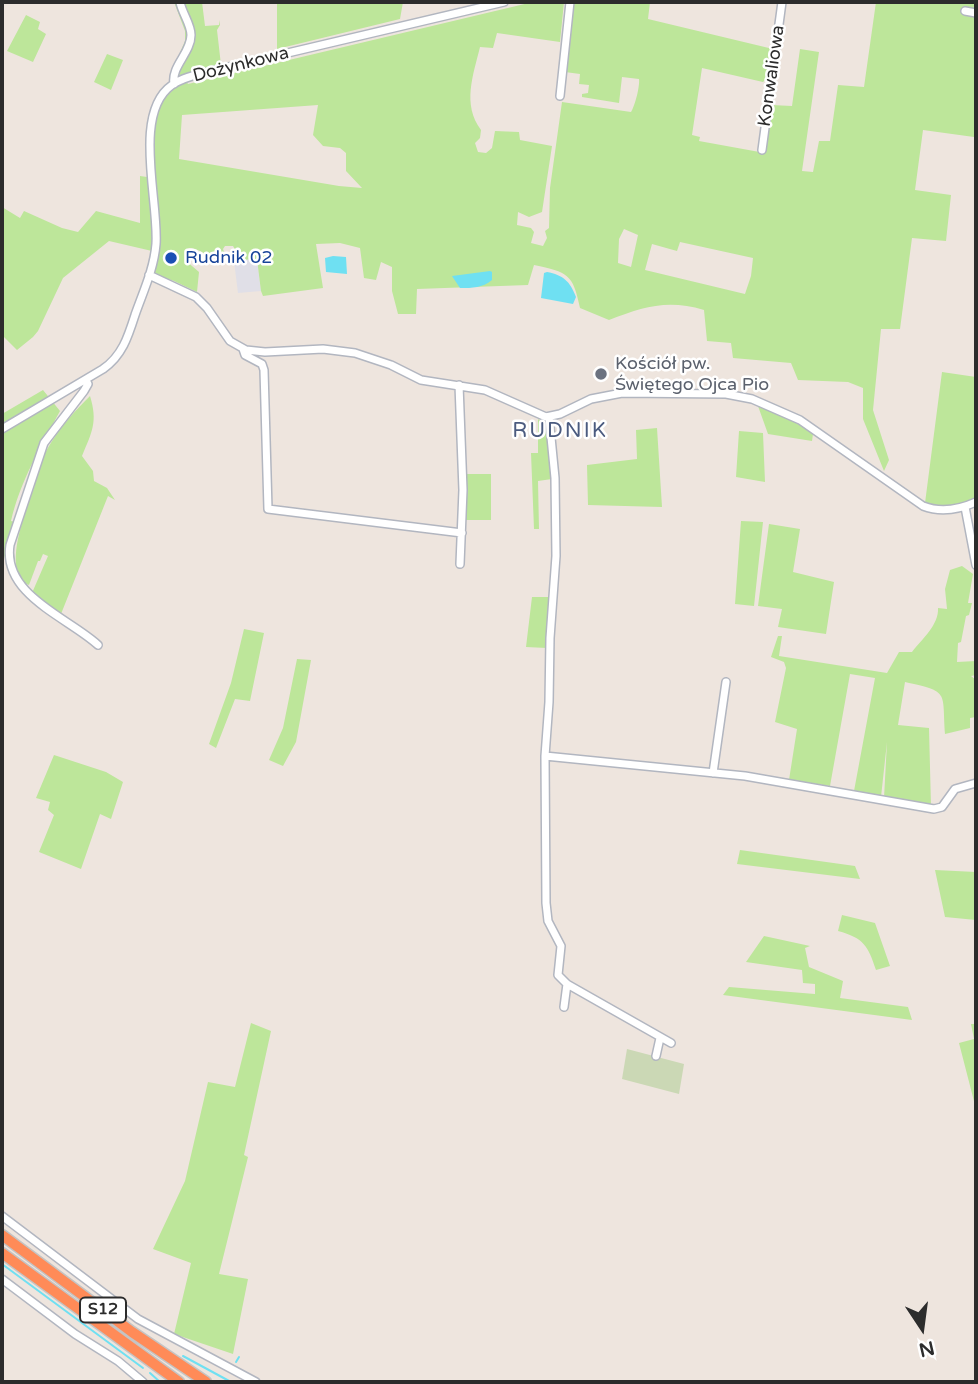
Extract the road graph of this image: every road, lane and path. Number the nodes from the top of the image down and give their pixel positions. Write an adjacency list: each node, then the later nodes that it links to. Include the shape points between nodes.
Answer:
1 (180, 2): 7 (street, via 191,38)
2 (504, 2): 7 (street, Dożynkowa, via 207,72)
3 (570, 2): 8 (street)
4 (782, 2): 9 (street, Konwaliowa)
5 (965, 11): 6 (street)
6 (976, 13)
7 (174, 84): 10 (street, Dożynkowa, via 159,100 151,123 156,233)
8 (560, 96)
9 (762, 150)
10 (149, 275): 11 (street, via 196,297 230,341); 12 (street, Dożynkowa, via 121,352)
11 (243, 349): 13 (street, via 342,350 421,380); 18 (street, via 264,370 268,509)
12 (86, 380): 15 (street, Dożynkowa); 21 (street, via 85,391 39,451 9,553 15,575 35,600)
13 (459, 385): 14 (street, via 489,391); 18 (street)
14 (549, 417): 17 (street, via 618,393 734,395 795,417 930,508); 23 (street, via 556,561)
15 (2, 429)
16 (976, 502): 17 (street)
17 (965, 507): 20 (street)
18 (462, 533): 19 (street)
19 (460, 564)
20 (976, 565)
21 (98, 645)
22 (726, 682): 24 (street)
23 (545, 756): 24 (street); 26 (street, via 546,910 561,946 558,975)
24 (713, 773): 25 (street, via 934,809 942,807 955,789)
25 (976, 783)
26 (567, 984): 27 (street); 28 (street)
27 (564, 1007)
28 (660, 1038): 29 (street); 30 (street)
29 (671, 1043)
30 (656, 1056)
31 (2, 1216): 38 (street, via 138,1319)
32 (2, 1235): 37 (highway, S12)
33 (2, 1253): 36 (highway, S12)
34 (2, 1279): 35 (street)
35 (143, 1382)
36 (179, 1382)
37 (206, 1382)
38 (256, 1382)

